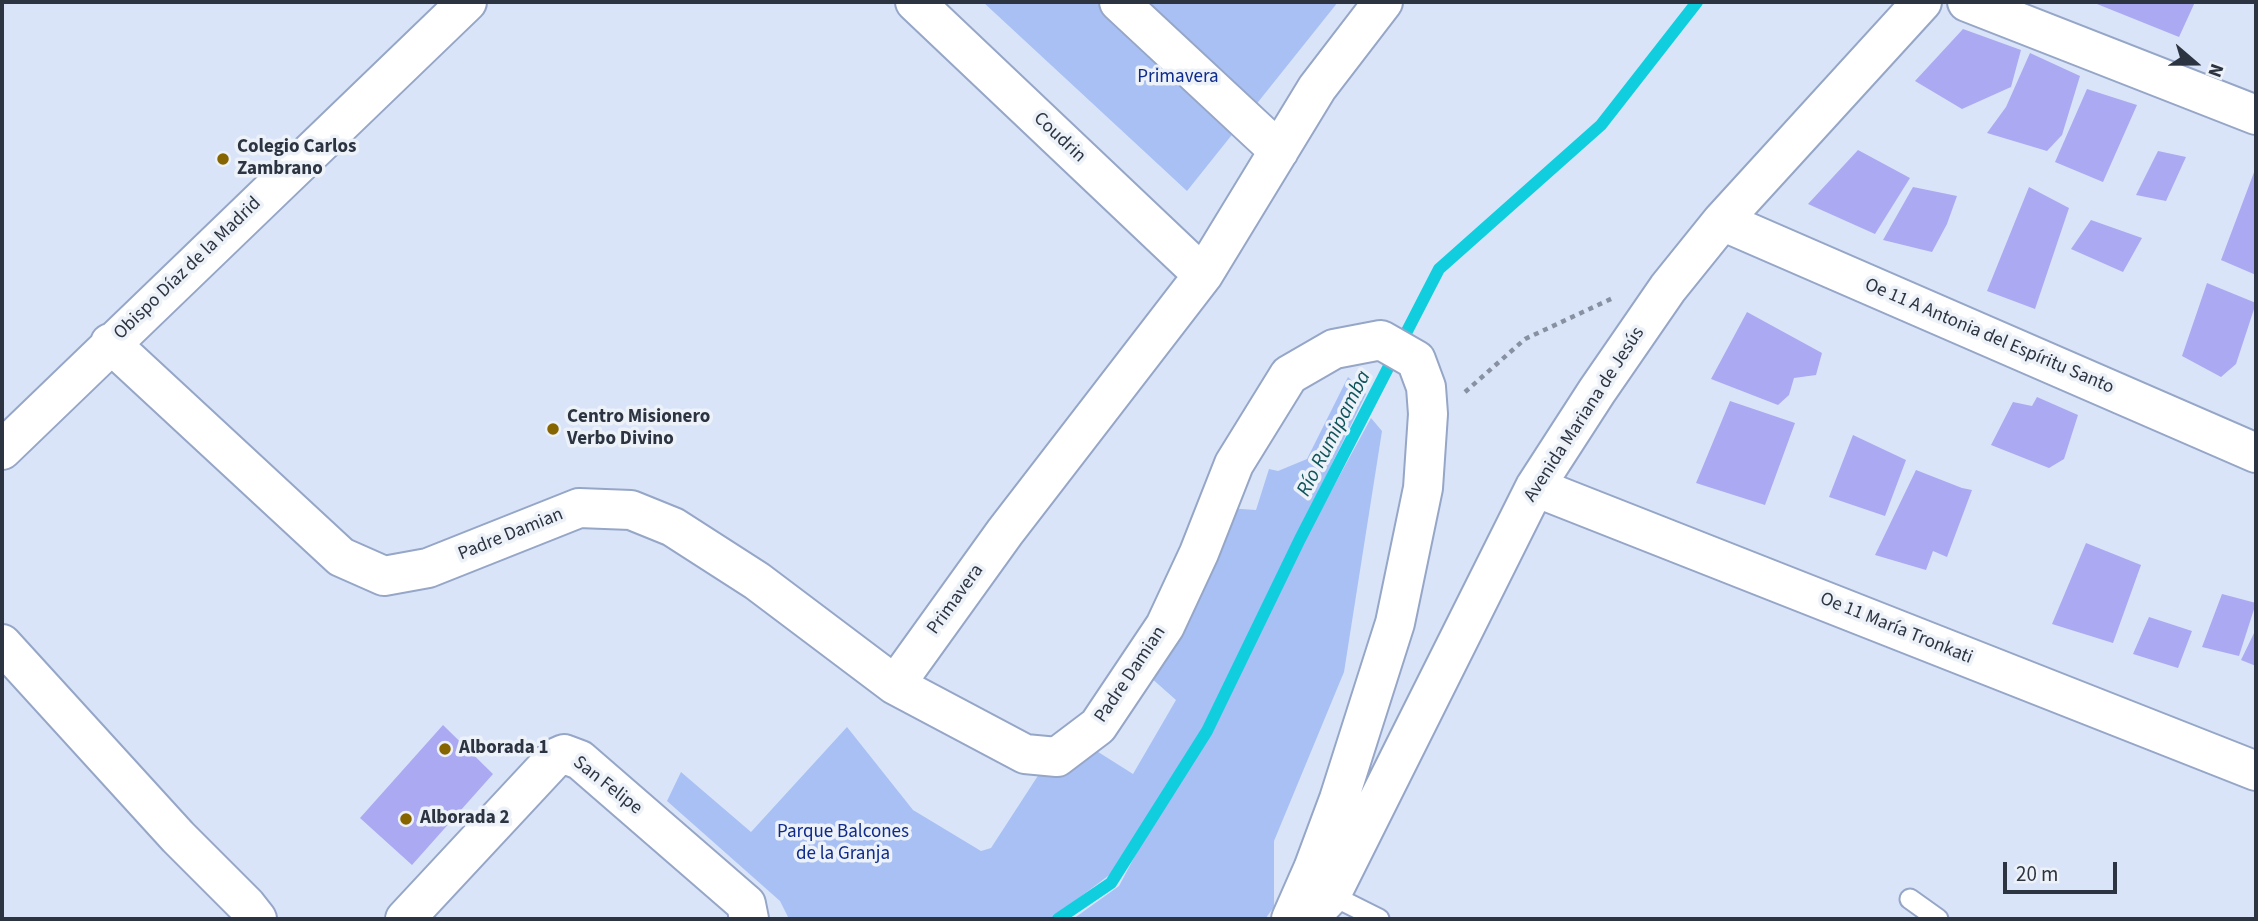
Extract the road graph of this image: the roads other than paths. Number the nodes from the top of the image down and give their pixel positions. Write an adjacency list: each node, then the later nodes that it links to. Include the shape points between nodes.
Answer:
1 (467, 2): 11 (street, Obispo Díaz de la Madrid)
2 (915, 2): 10 (street, Coudrin)
3 (1119, 2): 8 (street)
4 (1383, 2): 8 (street, Primavera, via 1317,88)
5 (1922, 2): 9 (street, Avenida Mariana de Jesús)
6 (1967, 2): 7 (street)
7 (2254, 112)
8 (1279, 151): 10 (street, Primavera)
9 (1721, 221): 13 (street, Oe 11 A Antonia del Espíritu Santo); 14 (street, Avenida Mariana de Jesús, via 1668,288)
10 (1203, 275): 16 (street, Primavera, via 1005,532)
11 (110, 343): 12 (street, Obispo Díaz de la Madrid); 16 (street, Padre Damian, via 341,557 384,576 428,568 579,508 631,510 673,527 757,582)
12 (6, 436)
13 (2256, 453)
14 (1535, 487): 17 (street, Oe 11 María Tronkati); 19 (street, Avenida Mariana de Jesús)
15 (2, 644): 20 (street)
16 (895, 685): 23 (street, Padre Damian, via 1025,754 1057,757 1098,726 1165,626 1234,464 1289,375 1334,349 1381,340 1416,360 1426,387 1428,414 1423,488 1395,623 1339,799)
17 (2256, 771)
18 (1910, 899): 25 (lane)
19 (1320, 907): 24 (lane)
20 (257, 919)
21 (405, 919): 22 (street, San Felipe, via 555,758 564,754 580,760 746,904)
22 (750, 919)
23 (1291, 919)
24 (1379, 919)
25 (1937, 919)

